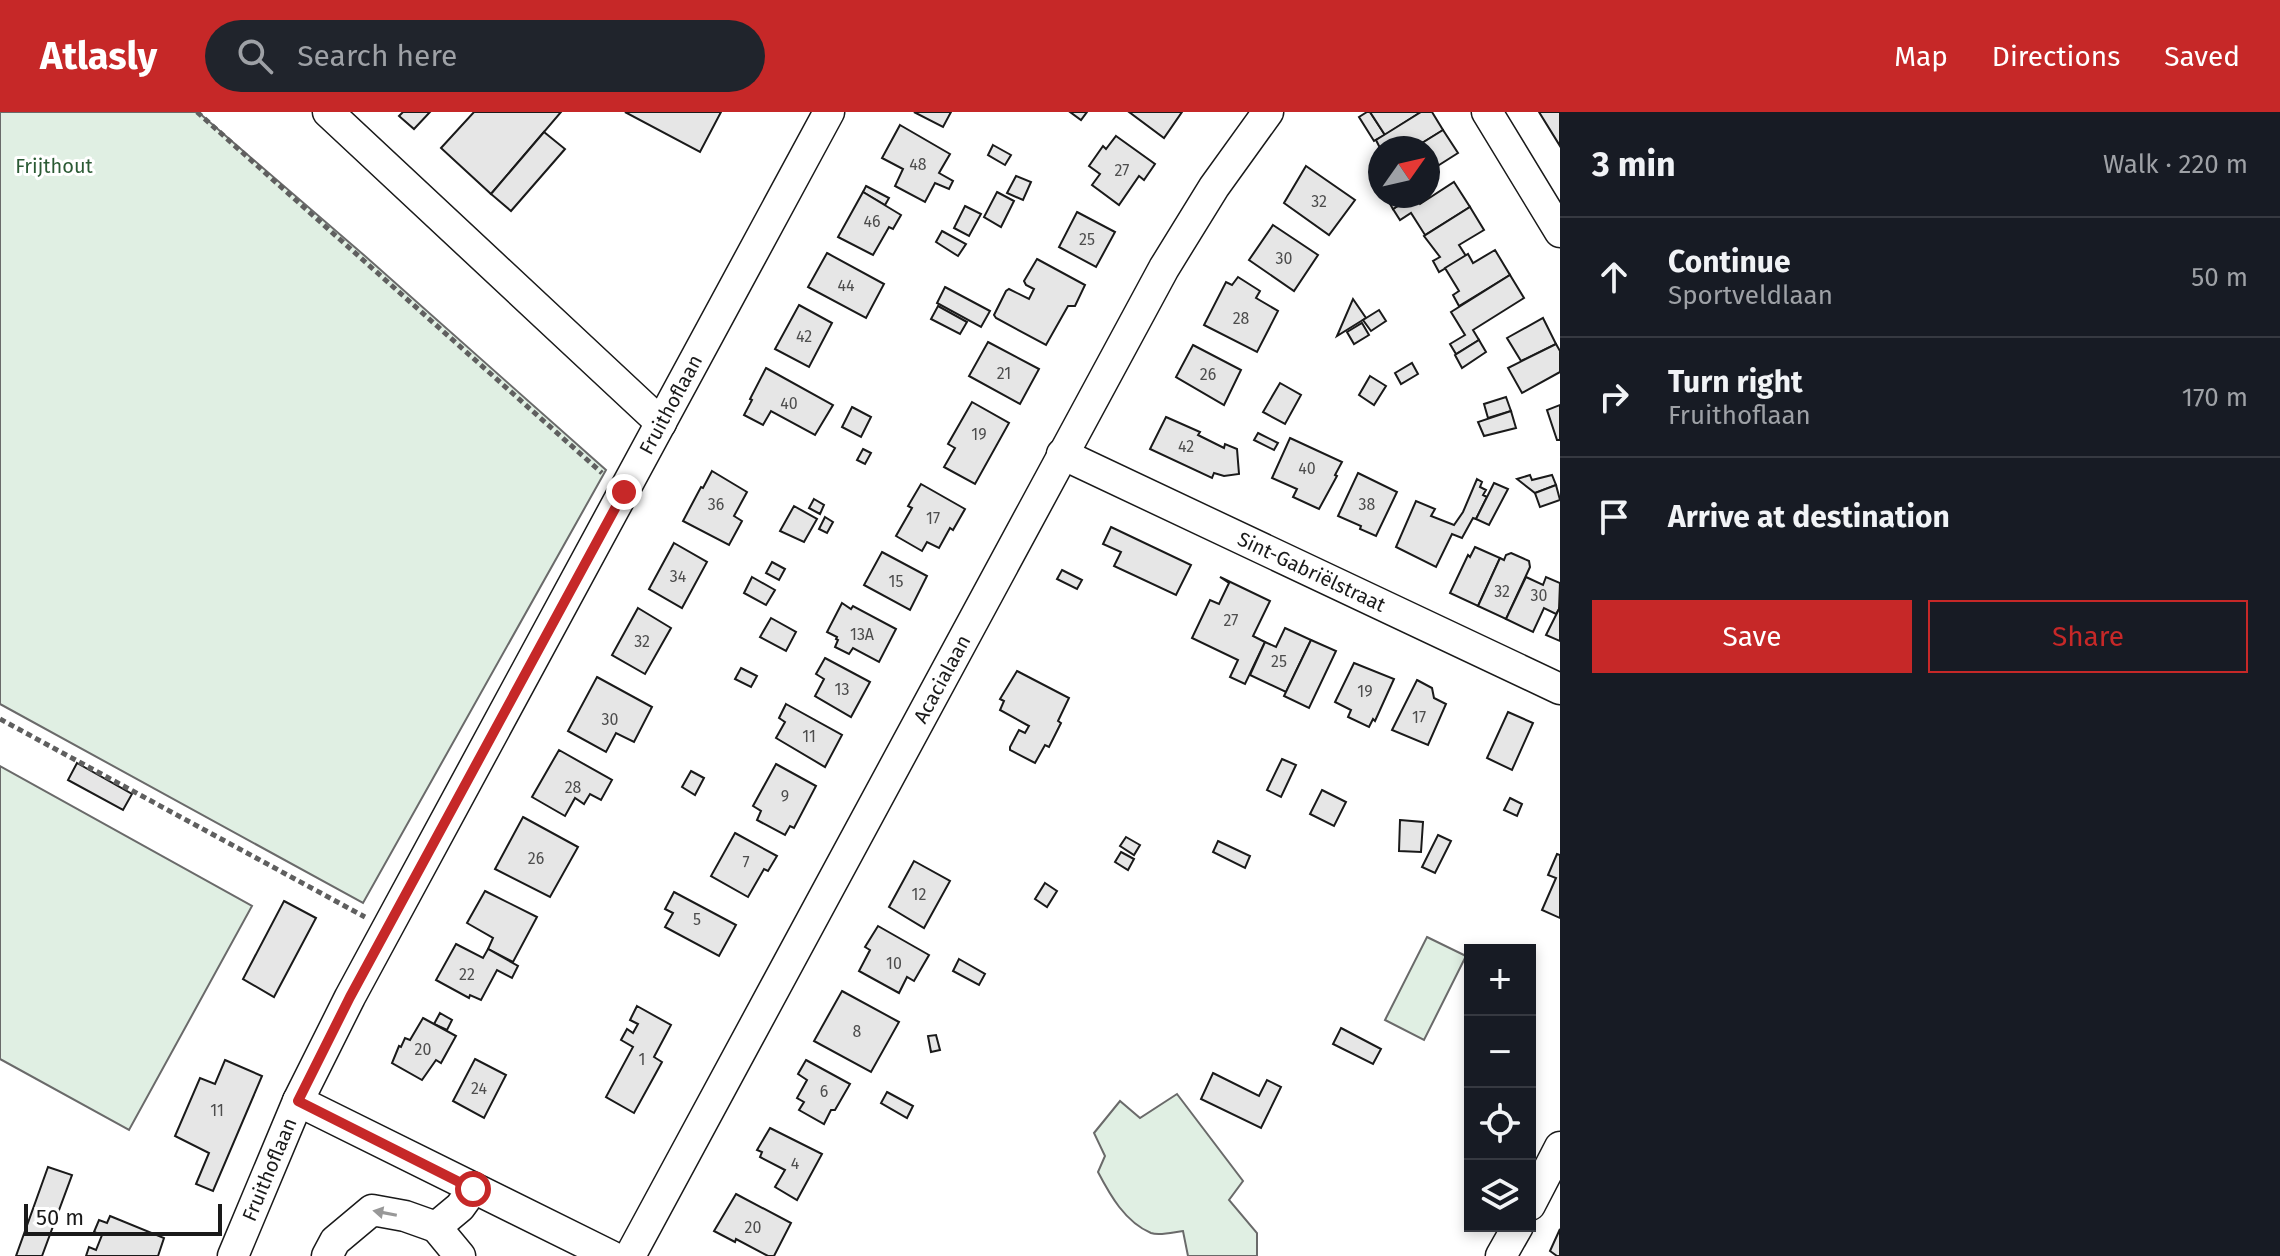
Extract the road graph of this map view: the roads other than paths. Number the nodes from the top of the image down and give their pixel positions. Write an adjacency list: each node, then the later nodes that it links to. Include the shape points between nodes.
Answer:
1 (328, 112): 6 (street)
2 (829, 112): 6 (street, Fruithoflaan)
3 (1268, 112): 7 (street, Acacialaan, via 1164,268)
4 (1487, 112): 5 (street)
5 (1560, 232)
6 (661, 423): 9 (street, Fruithoflaan)
7 (1062, 454): 8 (street, Sint-Gabriëlstraat); 19 (street, Acacialaan)
8 (1560, 689)
9 (298, 1101): 11 (street); 15 (street, Fruithoflaan)
10 (1560, 1147): 12 (street)
11 (473, 1189): 13 (street); 18 (street)
12 (1536, 1193)
13 (436, 1227): 16 (street, one-way to 16, via 372,1210 335,1241); 17 (street)
14 (1515, 1232): 20 (street)
15 (233, 1256)
16 (327, 1256)
17 (460, 1256)
18 (611, 1256)
19 (630, 1256)
20 (1501, 1256)

